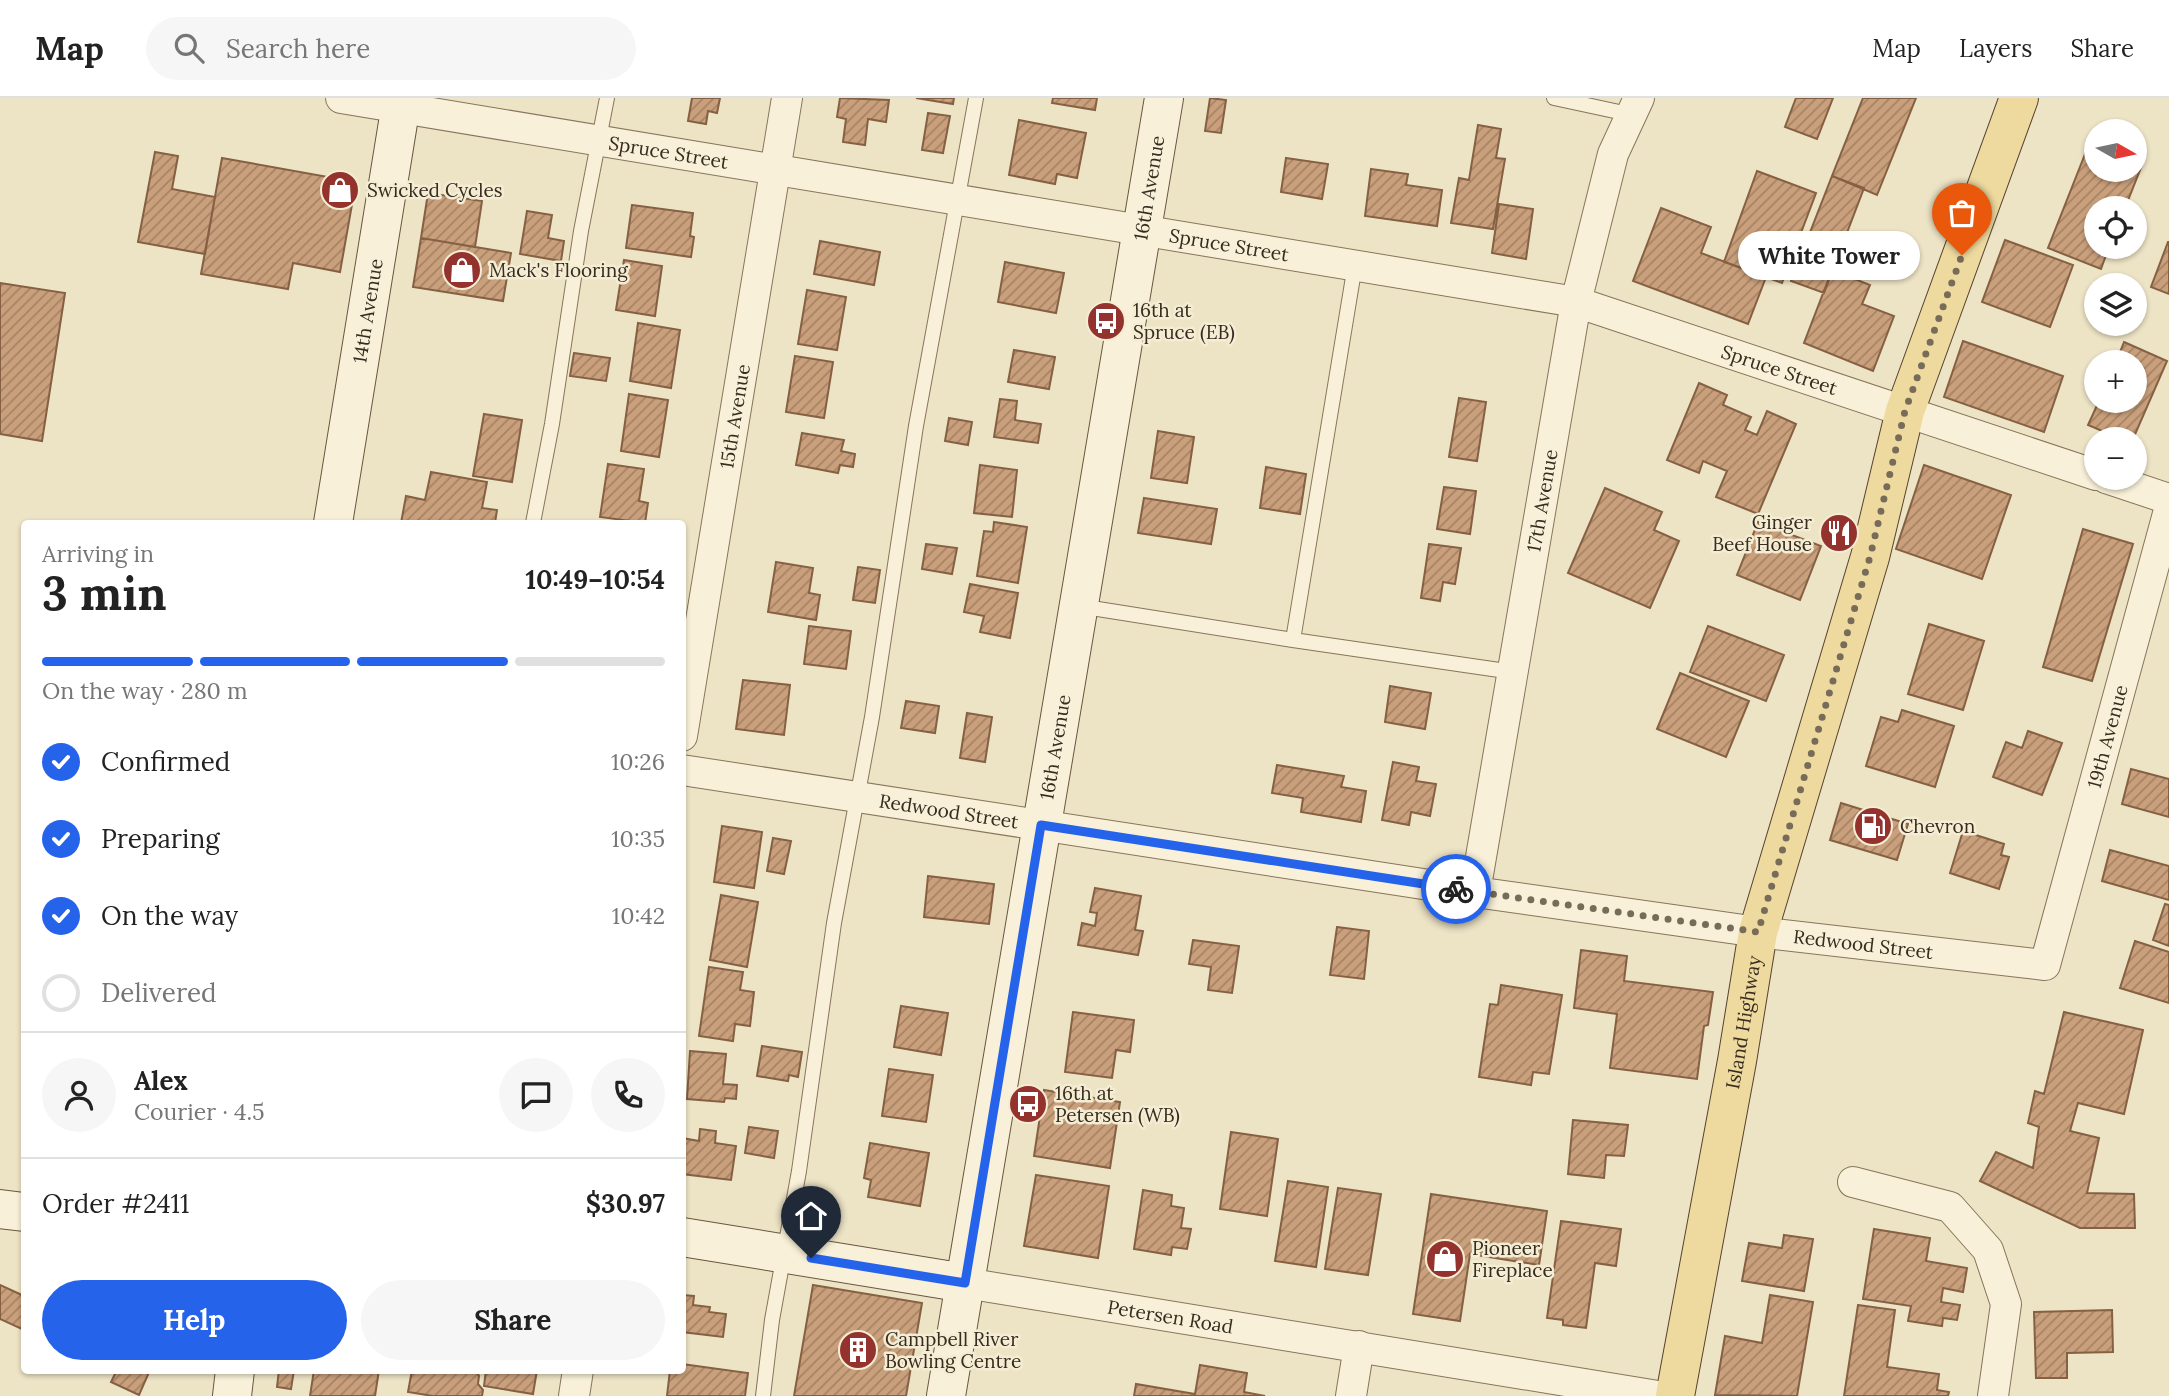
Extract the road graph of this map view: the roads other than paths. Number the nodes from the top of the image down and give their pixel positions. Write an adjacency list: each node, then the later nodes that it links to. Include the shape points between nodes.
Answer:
1 (341, 98): 8 (street, Spruce Street)
2 (607, 98): 10 (lane)
3 (787, 98): 11 (street, 15th Avenue)
4 (976, 98): 12 (lane)
5 (1164, 98): 13 (street, 16th Avenue)
6 (1554, 98): 9 (lane)
7 (2019, 98): 16 (main road, Island Highway)
8 (401, 103): 10 (street, Spruce Street); 21 (street, 14th Avenue)
9 (1634, 104): 15 (street, 17th Avenue, via 1613,154)
10 (600, 141): 11 (street, Spruce Street); 22 (lane)
11 (775, 169): 12 (street, Spruce Street); 26 (street, 15th Avenue)
12 (959, 200): 13 (street, Spruce Street); 28 (lane, via 916,426)
13 (1141, 230): 14 (street, Spruce Street); 23 (street, 16th Avenue)
14 (1355, 265): 15 (street, Spruce Street); 24 (lane)
15 (1576, 302): 16 (street, Spruce Street); 25 (street, 17th Avenue)
16 (1905, 411): 17 (street, Spruce Street); 31 (main road, Island Highway, via 1870,557)
17 (2084, 471)
18 (2142, 490): 19 (street)
19 (2169, 499)
20 (2169, 510): 32 (street, 19th Avenue)
21 (333, 520)
22 (534, 520)
23 (1078, 606): 24 (lane); 29 (street, 16th Avenue)
24 (1293, 640): 25 (lane)
25 (1513, 672): 30 (street, 17th Avenue)
26 (686, 713)
27 (686, 771): 28 (street, Redwood Street)
28 (857, 797): 29 (street, Redwood Street); 37 (lane)
29 (1041, 825): 30 (street, Redwood Street); 38 (street, 16th Avenue)
30 (1475, 892): 31 (street, Redwood Street)
31 (1758, 932): 32 (street, Redwood Street); 48 (main road, Island Highway)
32 (2045, 965)
33 (1853, 1182): 49 (street, via 1950,1207 1989,1250 2006,1304)
34 (0, 1209): 35 (street)
35 (21, 1212)
36 (686, 1238): 37 (street, Petersen Road)
37 (784, 1253): 38 (street, Petersen Road); 44 (lane)
38 (965, 1283): 39 (street, Petersen Road); 45 (street, 16th Avenue)
39 (1359, 1346): 46 (street); 47 (street, Petersen Road)
40 (235, 1374): 42 (street)
41 (578, 1374): 43 (street)
42 (232, 1396)
43 (574, 1396)
44 (763, 1396)
45 (946, 1396)
46 (1351, 1396)
47 (1658, 1396)
48 (1675, 1396)
49 (1993, 1396)

